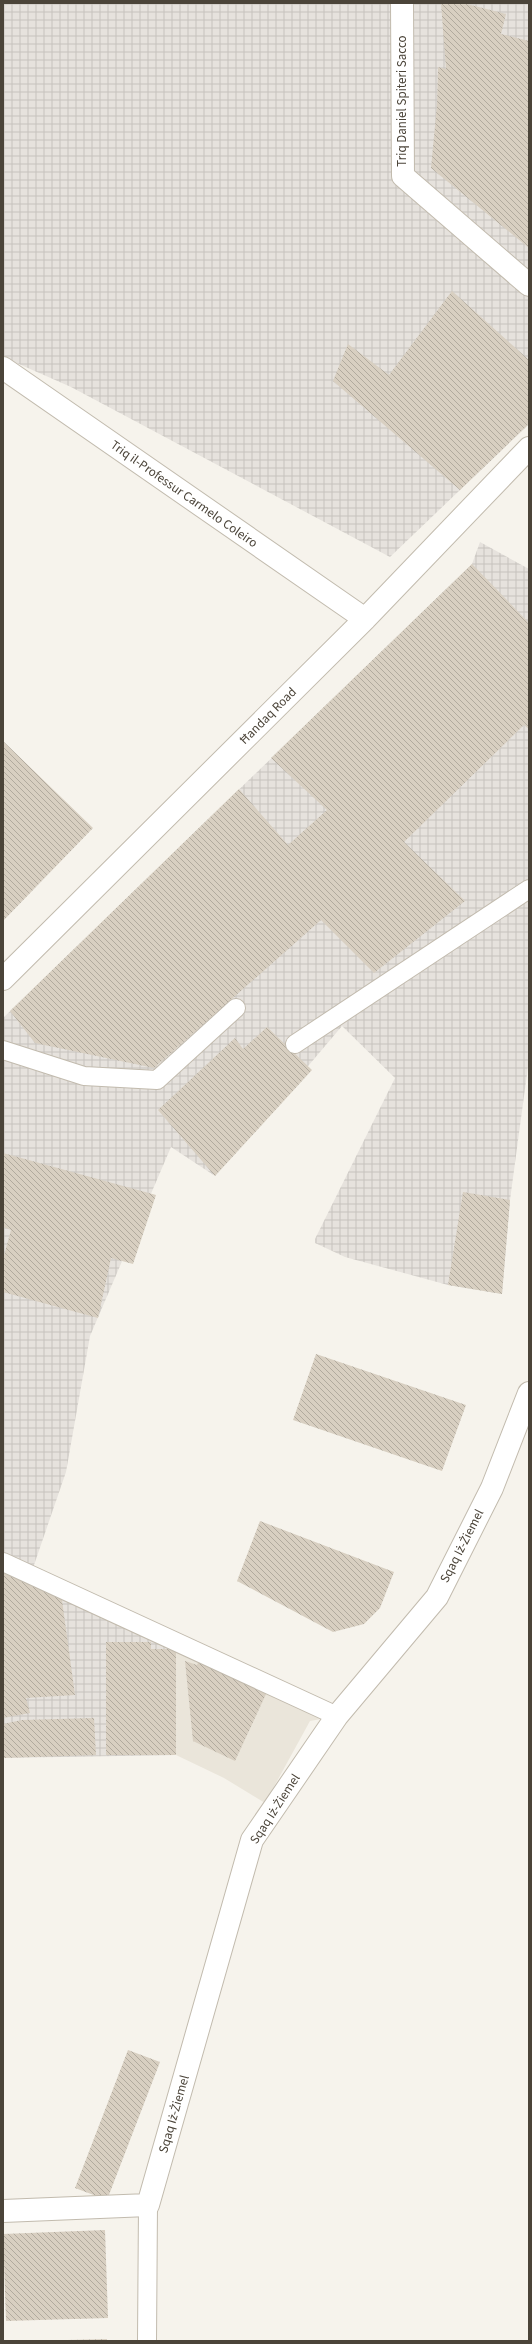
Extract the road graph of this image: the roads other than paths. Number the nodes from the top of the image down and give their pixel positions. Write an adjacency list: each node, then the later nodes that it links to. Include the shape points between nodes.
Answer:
1 (402, 3): 2 (street, Triq Daniel Spiteri Sacco, via 403,176)
2 (529, 285)
3 (3, 368): 5 (street, Triq il-Professur Carmelo Coleiro)
4 (529, 448): 5 (street, Ħandaq Road)
5 (365, 619): 7 (street, Ħandaq Road)
6 (529, 889): 9 (lane)
7 (3, 979)
8 (236, 1008): 10 (lane, via 157,1080 84,1076)
9 (295, 1044)
10 (3, 1050)
11 (529, 1393): 13 (street, Sqaq Iż-Żiemel, via 492,1488 437,1597)
12 (3, 1562): 13 (lane)
13 (337, 1716): 14 (street, Sqaq Iż-Żiemel, via 252,1840)
14 (148, 2205): 15 (street); 16 (lane)
15 (3, 2211)
16 (147, 2341)

